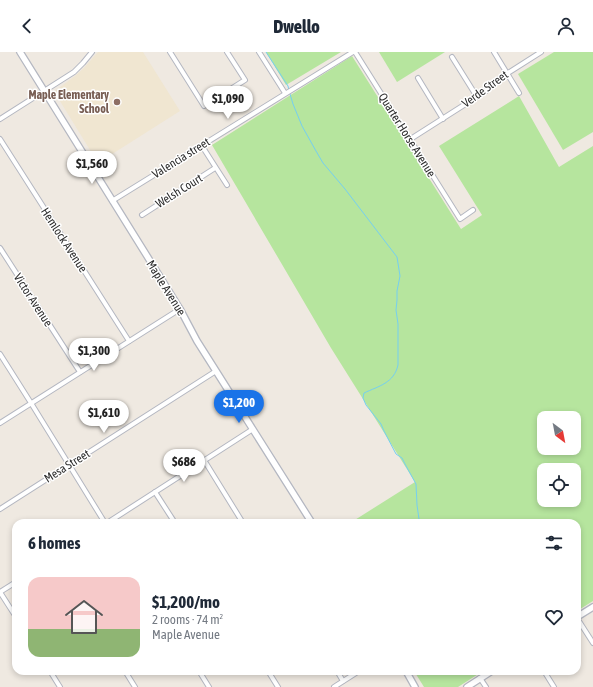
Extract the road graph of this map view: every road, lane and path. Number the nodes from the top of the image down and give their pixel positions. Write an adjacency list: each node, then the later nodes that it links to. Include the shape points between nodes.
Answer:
1 (20, 52): 12 (street, Maple Avenue)
2 (92, 52): 12 (street, via 74,72)
3 (170, 52): 4 (street, via 204,106 245,80)
4 (227, 52)
5 (259, 52): 13 (street)
6 (354, 52): 13 (street, Valencia street); 19 (street, Quarter Horse Avenue)
7 (494, 52): 10 (street)
8 (541, 52): 10 (street, Verde Street)
9 (452, 57): 15 (street)
10 (507, 73): 14 (street); 15 (street, Verde Street)
11 (418, 78): 16 (street)
12 (44, 91): 17 (street); 23 (street, Maple Avenue)
13 (285, 93): 20 (street, Valencia street)
14 (519, 93)
15 (477, 97): 16 (street, Verde Street)
16 (443, 118): 19 (street, Verde Street)
17 (0, 119)
18 (0, 139): 28 (street, Hemlock Avenue)
19 (409, 140): 24 (street, Quarter Horse Avenue, via 460,219)
20 (202, 146): 21 (street); 23 (street, Valencia street)
21 (216, 168): 22 (street); 25 (street, Welsh Court)
22 (227, 185)
23 (112, 201): 27 (street, Maple Avenue)
24 (473, 210)
25 (142, 214)
26 (0, 248): 30 (street, Victor Avenue)
27 (180, 308): 28 (street); 31 (street, Maple Avenue)
28 (129, 341): 30 (street)
29 (0, 354): 32 (street)
30 (80, 372): 32 (street)
31 (216, 372): 34 (street, Maple Avenue); 36 (street, Mesa Street)
32 (31, 403): 33 (street); 36 (street)
33 (0, 422)
34 (253, 429): 35 (street); 43 (street, Maple Avenue)
35 (204, 460): 37 (street); 42 (street)
36 (69, 465): 38 (street, Mesa Street); 39 (street)
37 (155, 492): 40 (street); 41 (street)
38 (0, 509)
39 (103, 519)
40 (112, 519)
41 (172, 519)
42 (241, 519)
43 (309, 519)
44 (12, 584): 45 (street)
45 (0, 592): 47 (street)
46 (593, 607): 48 (street)
47 (12, 611)
48 (581, 614)
49 (581, 624): 50 (street)
50 (593, 643)
51 (52, 675): 62 (street)
52 (128, 675): 63 (street)
53 (202, 675): 64 (street)
54 (270, 675): 65 (street)
55 (339, 675): 61 (street)
56 (353, 675): 61 (street)
57 (408, 675): 67 (street)
58 (485, 675): 60 (street)
59 (546, 675): 70 (street)
60 (480, 678): 68 (street); 69 (street)
61 (343, 681): 66 (street)
62 (60, 687)
63 (135, 687)
64 (209, 687)
65 (278, 687)
66 (334, 687)
67 (415, 687)
68 (467, 687)
69 (486, 687)
70 (554, 687)

